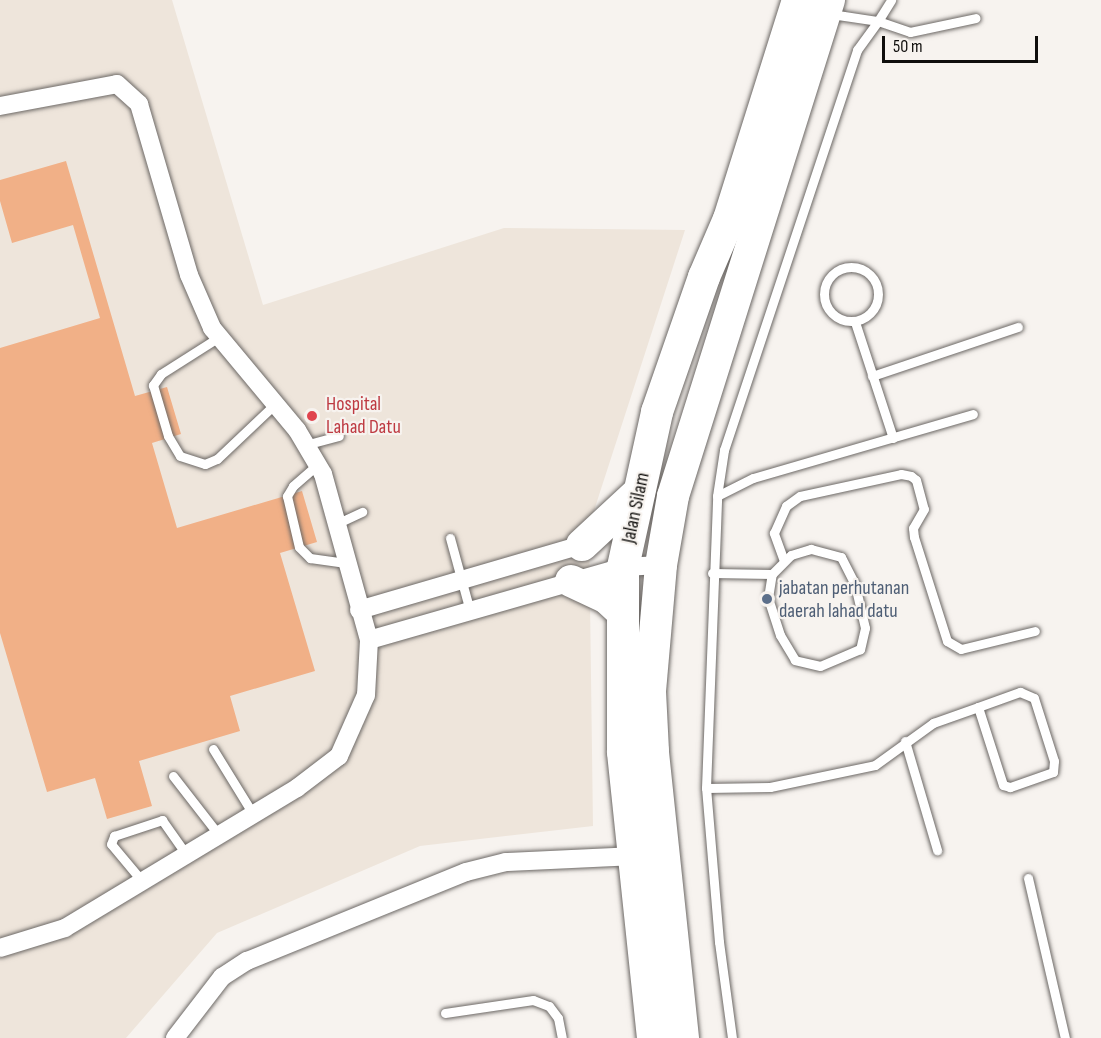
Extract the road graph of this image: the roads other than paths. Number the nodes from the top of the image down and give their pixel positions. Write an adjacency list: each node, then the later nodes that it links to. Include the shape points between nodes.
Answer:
1 (891, 0): 4 (lane)
2 (818, 4): 4 (lane); 16 (highway, Jalan Silam, via 700,287 657,412); 20 (highway, Jalan Silam)
3 (976, 18): 4 (lane, via 910,32)
4 (878, 21): 17 (lane, via 857,50 724,450)
5 (0, 106): 8 (street, via 117,84 128,91 139,104 189,275)
6 (855, 322): 6 (lane, via 837,318 824,293 832,275 850,267 868,272 878,288 871,314); 9 (lane)
7 (1018, 327): 9 (lane)
8 (219, 337): 10 (street); 10 (lane, via 161,374 153,385 168,436 180,456 205,464 217,459)
9 (872, 376): 13 (lane)
10 (275, 404): 14 (street)
11 (973, 414): 13 (lane)
12 (339, 436): 14 (lane)
13 (892, 438): 17 (lane, via 753,478)
14 (305, 445): 15 (street)
15 (317, 465): 19 (street); 25 (lane, via 287,496 299,547 310,558)
16 (639, 492): 21 (highway, Jalan Silam); 23 (highway)
17 (717, 496): 28 (lane)
18 (362, 512): 19 (lane)
19 (336, 524): 25 (street)
20 (667, 528): 21 (street); 26 (highway, Jalan Silam)
21 (632, 530): 23 (street); 27 (highway, Jalan Silam)
22 (450, 538): 30 (lane)
23 (582, 545): 30 (street)
24 (784, 561): 29 (lane); 29 (lane, via 790,555 811,549 841,557 855,585 865,628 860,649 820,666 795,660 780,635 768,598); 35 (lane, via 774,533 786,506 800,496 901,474 911,476 916,480 924,509 913,528 914,537 947,641 961,650)
25 (346, 562): 32 (street)
26 (661, 565): 27 (street); 54 (highway, Jalan Silam, via 650,692)
27 (623, 567): 31 (street); 34 (highway, Jalan Silam)
28 (712, 573): 29 (lane); 41 (lane)
29 (772, 574)
30 (462, 581): 32 (street); 33 (lane)
31 (571, 581): 33 (street); 34 (highway, via 607,598)
32 (359, 610): 36 (street)
33 (470, 611): 36 (street)
34 (622, 612): 46 (highway, Jalan Silam, via 623,752)
35 (1035, 631)
36 (369, 640): 42 (street, via 366,695 339,756)
37 (978, 707): 37 (lane, via 1020,692 1034,698 1054,761 1053,772 1010,787 1003,785); 38 (lane, via 933,723)
38 (905, 741): 41 (lane, via 875,765 770,786); 44 (lane)
39 (213, 749): 42 (lane)
40 (173, 776): 43 (lane)
41 (706, 788): 55 (lane)
42 (253, 814): 43 (street)
43 (219, 835): 45 (street)
44 (937, 850)
45 (186, 854): 48 (street); 48 (lane, via 162,820 114,836 111,844)
46 (632, 856): 51 (street, via 506,862 455,876 247,961 222,977); 53 (highway, Jalan Silam)
47 (1028, 878): 56 (lane)
48 (142, 881): 49 (street, via 65,928)
49 (0, 948)
50 (445, 1013): 52 (lane, via 533,1000 549,1006 558,1018)
51 (175, 1038)
52 (562, 1038)
53 (653, 1038)
54 (683, 1038)
55 (732, 1038)
56 (1065, 1038)

